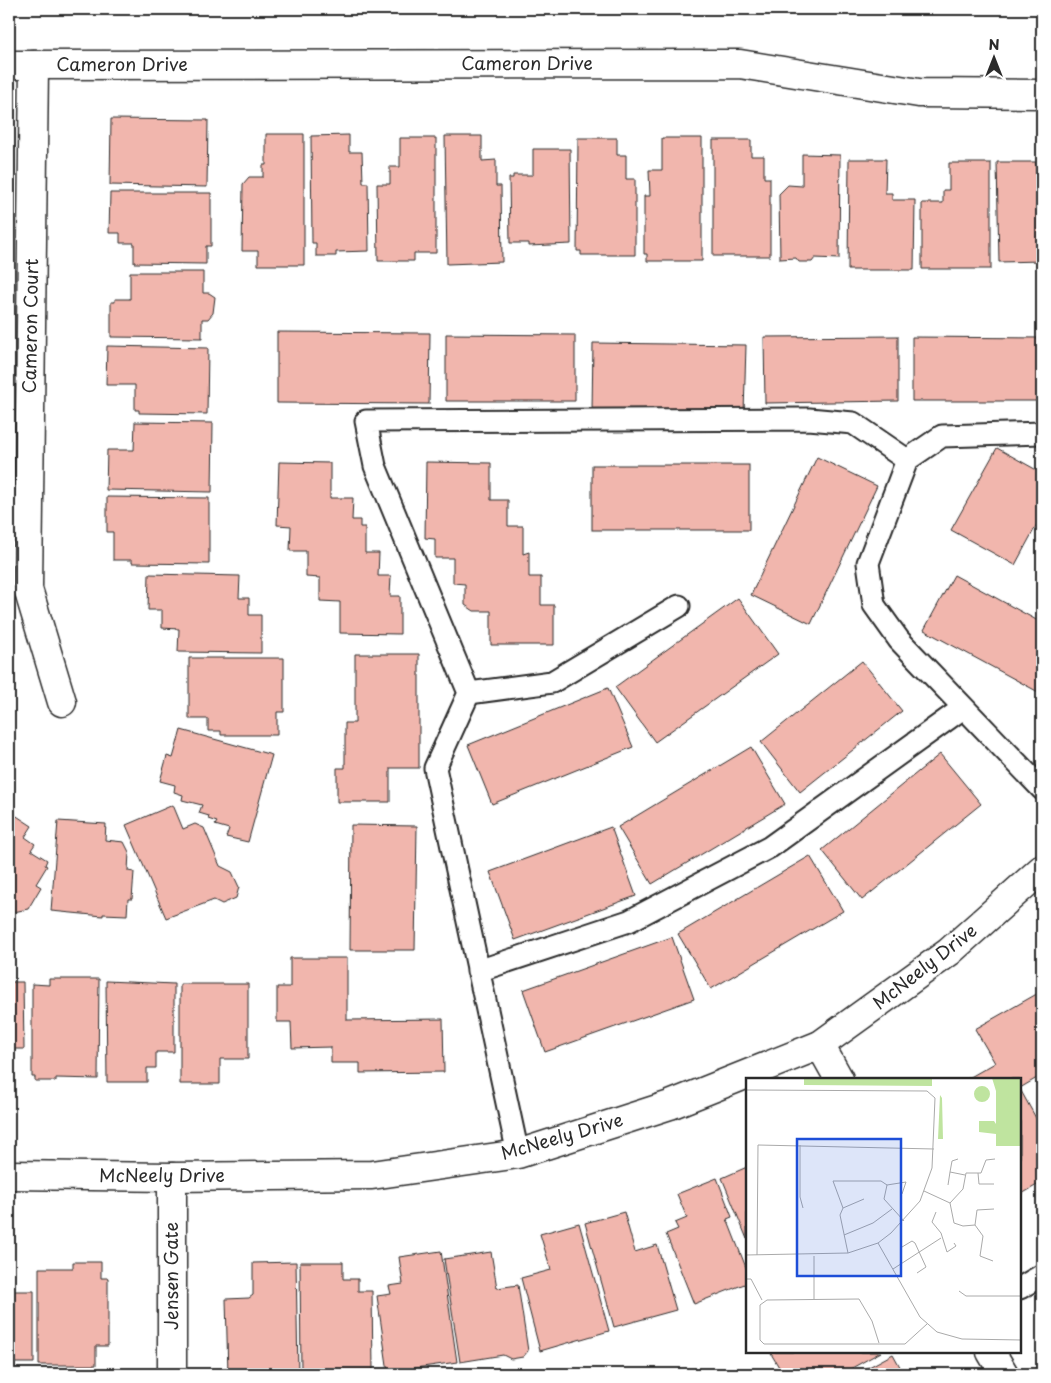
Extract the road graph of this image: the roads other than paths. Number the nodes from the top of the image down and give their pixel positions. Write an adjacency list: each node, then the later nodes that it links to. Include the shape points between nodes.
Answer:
1 (21, 65): 2 (street, Cameron Drive, via 740,64 919,93); 7 (street, Cameron Court, via 28,588)
2 (1042, 94)
3 (1042, 433): 4 (lane, via 942,436)
4 (907, 460): 6 (lane, via 853,423 809,419 366,421 375,466); 8 (lane, via 868,563 874,605 899,640)
5 (679, 606): 6 (lane, via 552,682)
6 (469, 694): 11 (lane, via 435,768)
7 (62, 702)
8 (963, 708): 9 (lane); 11 (lane, via 770,847 629,921)
9 (1042, 790)
10 (1042, 869): 12 (street, McNeely Drive, via 949,952)
11 (478, 971): 14 (lane)
12 (820, 1046): 13 (street); 14 (street, McNeely Drive, via 670,1105)
13 (838, 1078)
14 (518, 1154): 16 (street, McNeely Drive, via 372,1174)
15 (9, 1175): 16 (street, McNeely Drive)
16 (172, 1177): 20 (street, Jensen Gate)
17 (1042, 1275): 18 (lane)
18 (1021, 1287)
19 (992, 1353): 21 (street)
20 (172, 1374)
21 (1004, 1374)

